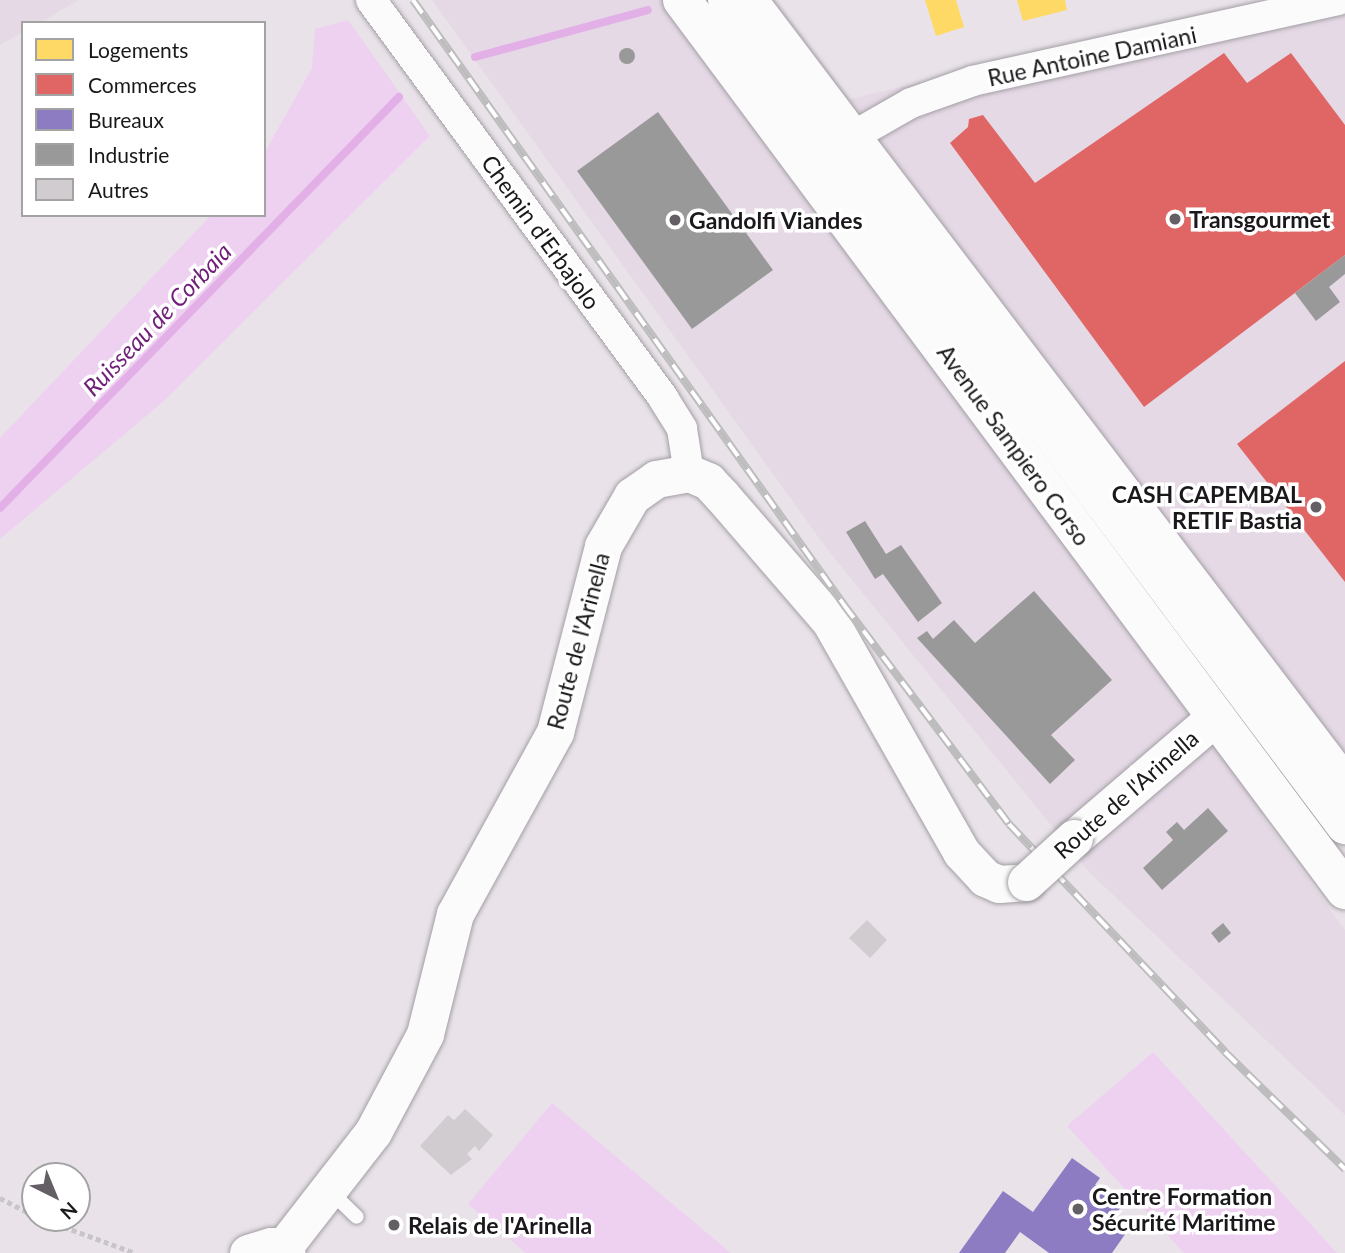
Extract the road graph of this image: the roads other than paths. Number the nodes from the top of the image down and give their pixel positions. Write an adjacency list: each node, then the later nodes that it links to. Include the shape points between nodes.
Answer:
1 (371, 0): 7 (street, Chemin d'Erbajolo, via 663,398 682,429)
2 (682, 0): 8 (main road, Avenue Sampiero Corso)
3 (727, 0): 6 (main road, Avenue Sampiero Corso)
4 (753, 0): 6 (street)
5 (1338, 0): 6 (street, Rue Antoine Damiani, via 973,81 911,103)
6 (851, 149): 9 (street, Avenue Sampiero Corso); 10 (main road, Avenue Sampiero Corso)
7 (689, 473): 8 (street, Route de l'Arinella, bridge, via 715,489 830,621 961,852 992,881 1026,882); 12 (street, Route de l'Arinella, via 656,479 632,496 603,546 555,732 455,914 425,1034 373,1132)
8 (1215, 717): 11 (main road, Avenue Sampiero Corso)
9 (1345, 779)
10 (1345, 825)
11 (1345, 890)
12 (329, 1191): 13 (lane); 14 (street, Route de l'Arinella)
13 (357, 1217)
14 (272, 1252)

